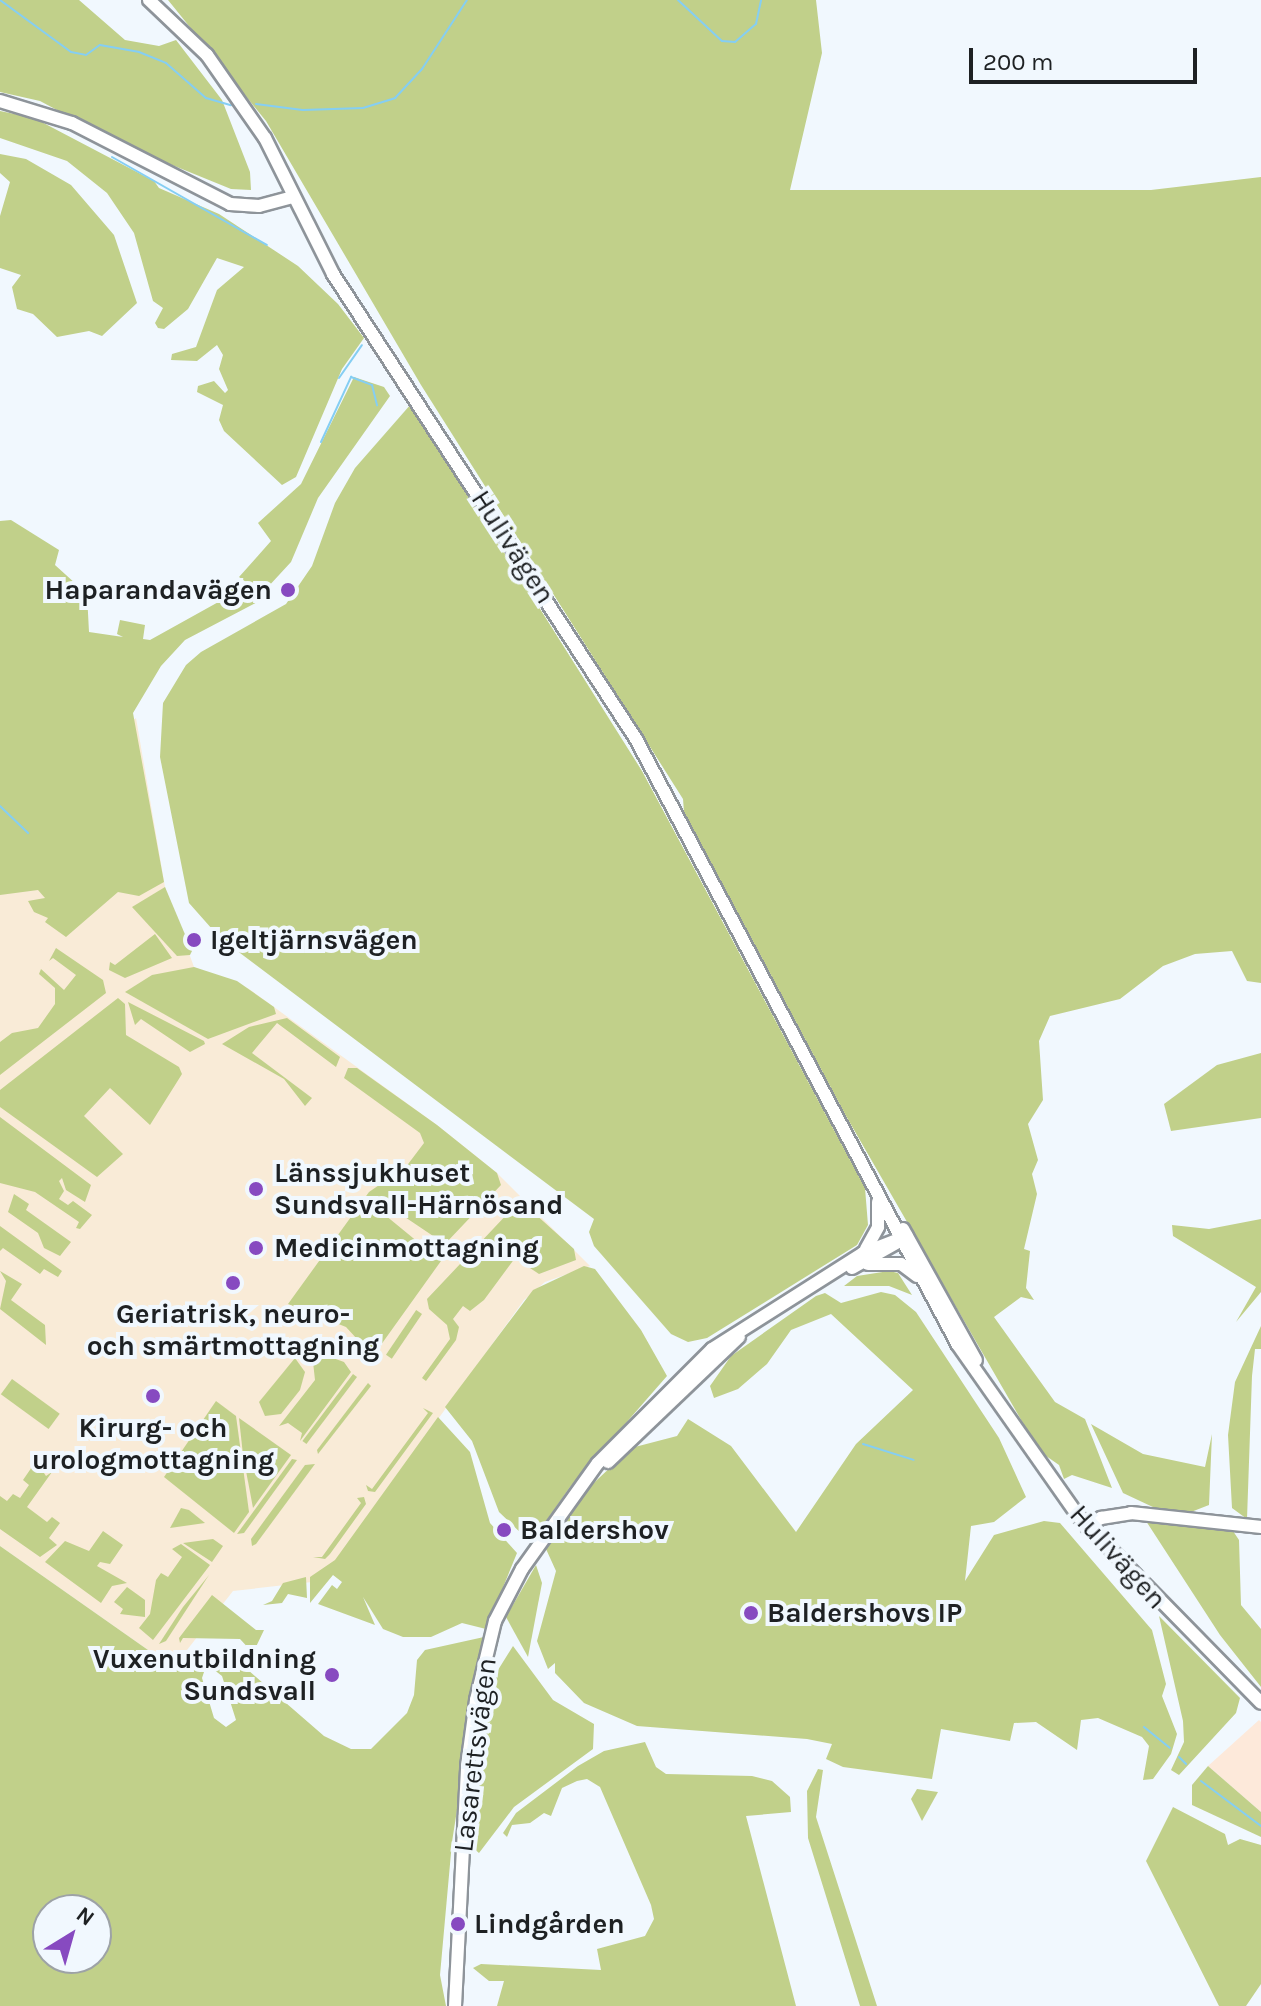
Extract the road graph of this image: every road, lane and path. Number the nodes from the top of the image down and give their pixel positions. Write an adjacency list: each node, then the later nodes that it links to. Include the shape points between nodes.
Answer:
1 (149, 0): 3 (main road, Hulivägen, via 207,55 265,138)
2 (0, 101): 3 (main road, via 72,123 230,204 259,206)
3 (292, 197): 4 (main road, Hulivägen, via 350,301 636,739)
4 (840, 1119): 5 (main road, Hulivägen); 6 (main road, Hulivägen)
5 (878, 1199): 6 (main road, Hulivägen); 7 (main road, via 878,1227)
6 (902, 1238): 7 (main road, Lasarettsvägen); 8 (main road, Lasarettsvägen); 10 (main road, Hulivägen); 11 (main road, Hulivägen)
7 (863, 1253): 9 (main road, Lasarettsvägen)
8 (854, 1267): 9 (main road, Lasarettsvägen); 10 (main road, via 901,1264)
9 (835, 1273): 15 (main road, Lasarettsvägen, via 750,1325 584,1483 522,1569 495,1621 467,1766)
10 (922, 1281): 11 (main road, Hulivägen)
11 (992, 1395): 13 (main road, Hulivägen)
12 (1261, 1527): 13 (main road, via 1118,1515)
13 (1091, 1531): 14 (main road, Hulivägen)
14 (1261, 1703)
15 (455, 2006)

